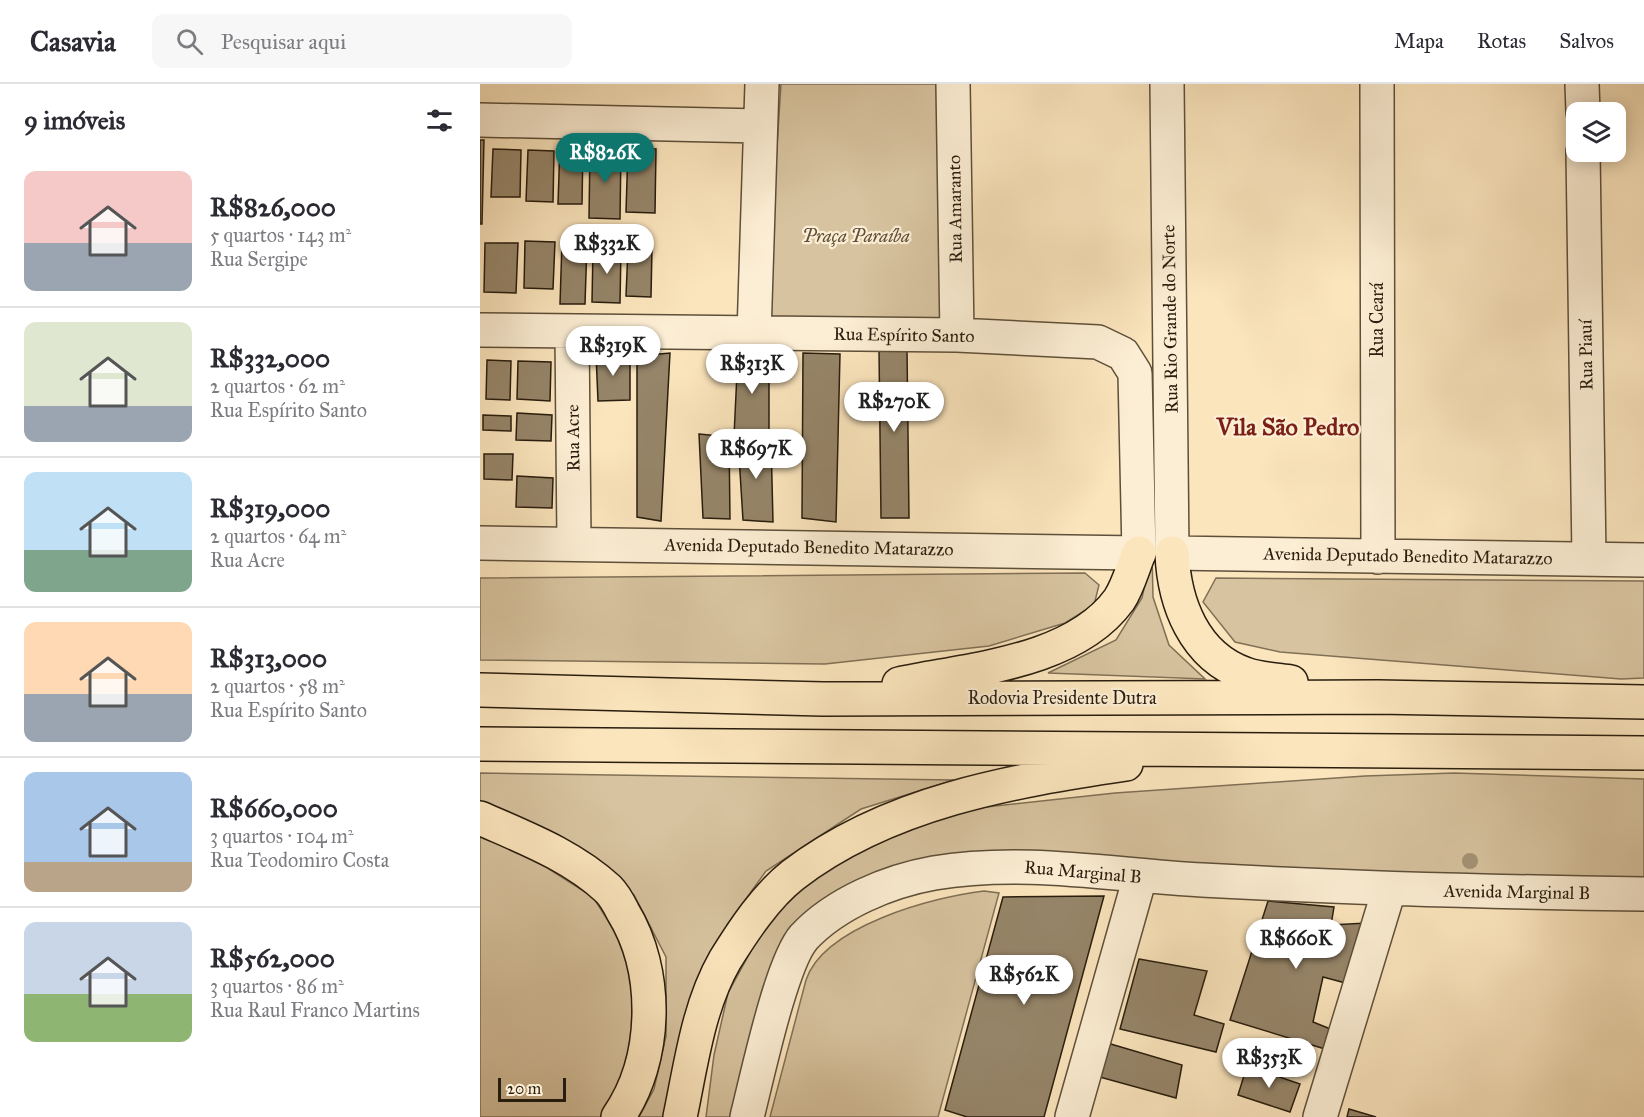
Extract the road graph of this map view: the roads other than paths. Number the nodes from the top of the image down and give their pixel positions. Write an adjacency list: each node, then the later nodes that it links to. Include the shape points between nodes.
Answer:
1 (762, 84): 8 (street)
2 (953, 84): 13 (street, Rua Amaranto)
3 (1167, 84): 17 (street, Rua Rio Grande do Norte)
4 (1377, 84): 18 (street, Rua Ceará)
5 (1582, 84): 6 (street)
6 (1583, 102)
7 (480, 120): 8 (street)
8 (760, 126): 12 (street)
9 (1583, 162): 19 (street, Rua Piauí)
10 (480, 330): 11 (street, Rua Espírito Santo)
11 (572, 332): 12 (street, Rua Espírito Santo); 15 (street, Rua Acre)
12 (754, 334): 13 (street, Rua Espírito Santo)
13 (957, 335): 16 (street, Rua Espírito Santo, via 1098,342 1123,354 1135,373)
14 (480, 543): 15 (street, Avenida Deputado Benedito Matarazzo)
15 (574, 543): 16 (street, Avenida Deputado Benedito Matarazzo)
16 (1139, 553): 23 (highway, via 1119,599 1087,631 1042,652 986,669)
17 (1172, 553): 18 (street, Avenida Deputado Benedito Matarazzo); 22 (highway, via 1173,580 1186,621 1212,656 1245,674)
18 (1378, 556): 19 (street, Avenida Deputado Benedito Matarazzo)
19 (1589, 558): 20 (street, Avenida Deputado Benedito Matarazzo)
20 (1644, 560)
21 (480, 690): 23 (highway, Rodovia Presidente Dutra)
22 (1378, 697): 23 (highway, Rodovia Presidente Dutra); 24 (highway, Rodovia Presidente Dutra)
23 (823, 699)
24 (1644, 702)
25 (480, 744): 26 (highway)
26 (1229, 748): 27 (highway); 33 (highway, via 1032,778 960,796 861,833 792,875 758,912 724,962 699,1023)
27 (1644, 753)
28 (480, 818): 32 (highway, via 572,860 610,891 633,928 644,958 649,1035 637,1078)
29 (1140, 877): 30 (street, Rua Marginal B); 34 (street, Rua Marginal B, via 1056,866 933,873 877,890 828,915 802,940 783,981); 35 (street)
30 (1389, 890): 31 (street, Avenida Marginal B); 36 (street)
31 (1644, 894)
32 (618, 1117)
33 (680, 1117)
34 (747, 1117)
35 (1072, 1117)
36 (1320, 1117)

